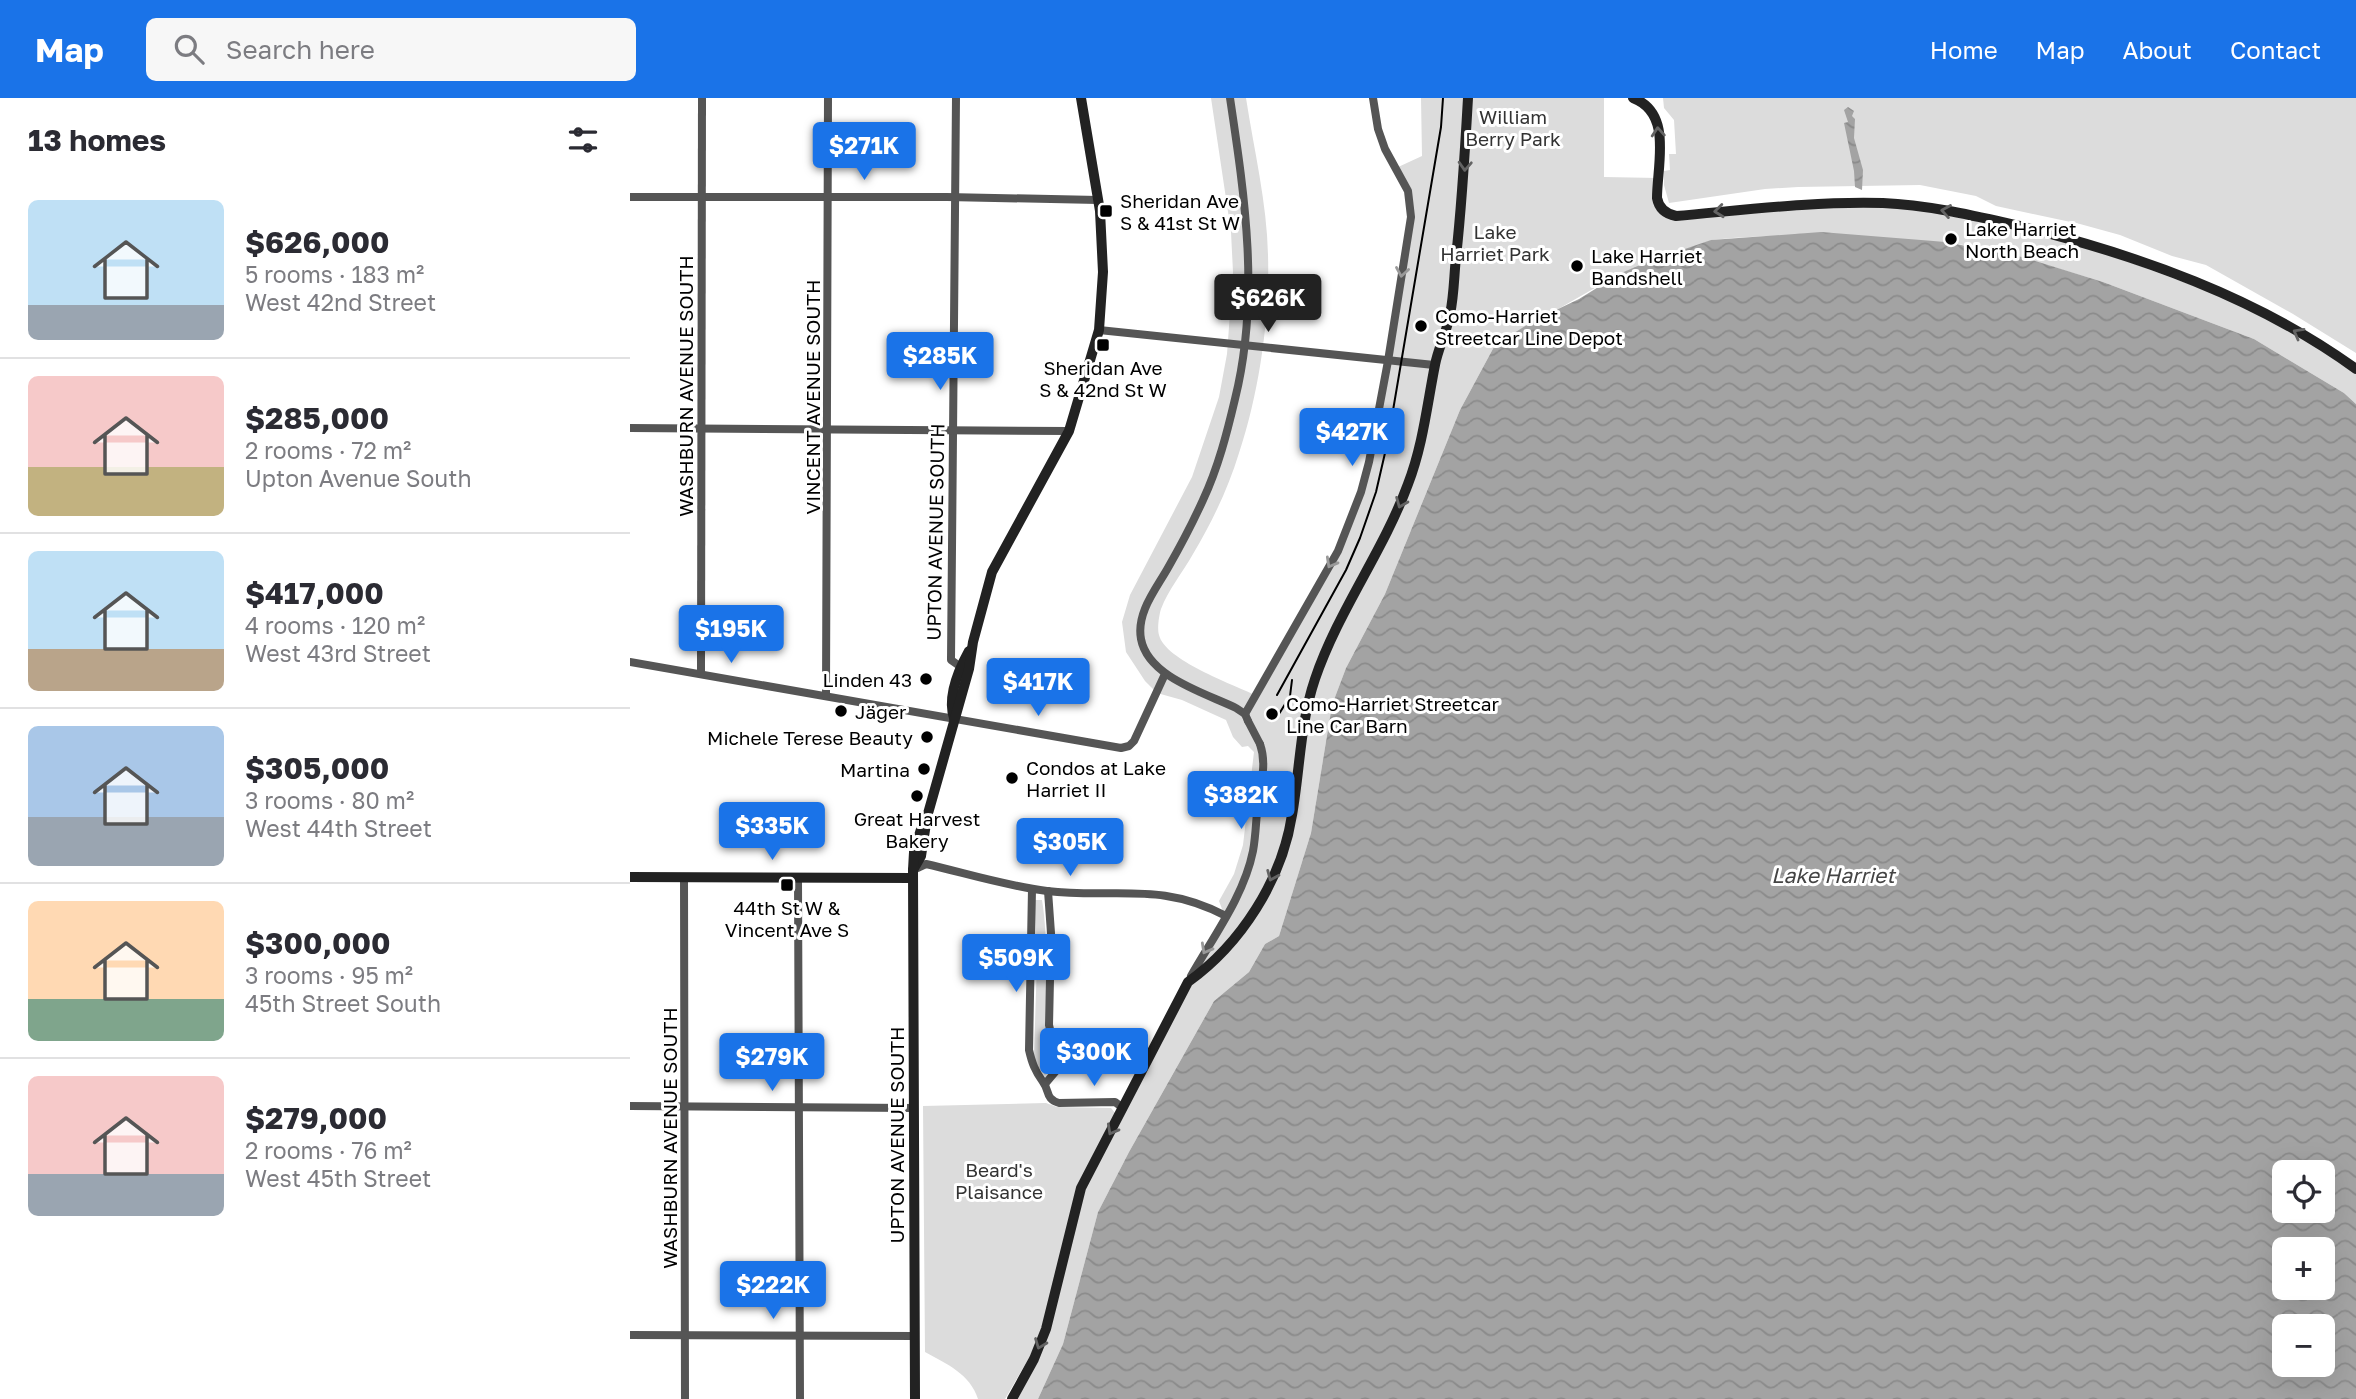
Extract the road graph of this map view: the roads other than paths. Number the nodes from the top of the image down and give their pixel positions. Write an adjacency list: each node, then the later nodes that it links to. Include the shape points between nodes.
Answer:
1 (702, 98): 10 (street, WASHBURN AVENUE SOUTH)
2 (828, 98): 11 (street, VINCENT AVENUE SOUTH)
3 (956, 98): 12 (street, UPTON AVENUE SOUTH)
4 (1081, 98): 13 (street)
5 (1230, 98): 15 (street, via 1249,240)
6 (1373, 98): 16 (street, one-way to 16, via 1385,149 1411,204)
7 (1468, 98): 17 (street, one-way to 17, via 1452,304)
8 (1633, 98): 18 (street, one-way to 8, via 2250,307 2175,274 2101,248 1985,218 1885,203 1669,214 1657,198 1657,118)
9 (630, 197): 10 (street)
10 (701, 197): 11 (street); 20 (street, WASHBURN AVENUE SOUTH)
11 (828, 197): 12 (street); 21 (street, VINCENT AVENUE SOUTH)
12 (956, 197): 13 (street); 22 (street, UPTON AVENUE SOUTH)
13 (1098, 200): 14 (street, via 1103,272)
14 (1099, 330): 15 (street); 23 (street)
15 (1245, 346): 16 (street); 28 (street, via 1216,466 1144,610 1144,650)
16 (1388, 361): 17 (street); 31 (street, one-way to 31, via 1369,462 1351,522)
17 (1434, 365): 39 (street, one-way to 39, via 1430,402 1409,481 1314,681 1292,819 1273,874 1241,930)
18 (2356, 369)
19 (630, 428): 20 (street)
20 (700, 428): 21 (street); 27 (street, WASHBURN AVENUE SOUTH)
21 (827, 428): 22 (street); 29 (street, VINCENT AVENUE SOUTH)
22 (954, 429): 23 (street); 26 (street, UPTON AVENUE SOUTH, via 951,660)
23 (1069, 431): 24 (street, via 992,572)
24 (973, 642): 26 (street); 30 (street)
25 (630, 662): 27 (street)
26 (961, 667): 30 (street, via 950,706)
27 (701, 674): 29 (street)
28 (1165, 674): 30 (street, via 1134,741 1121,748); 31 (street)
29 (827, 696): 30 (street)
30 (954, 718): 32 (street, UPTON AVENUE SOUTH)
31 (1246, 718): 38 (street, bridge, via 1264,756 1253,851)
32 (913, 874): 35 (street); 36 (street, via 926,864); 44 (street, UPTON AVENUE SOUTH)
33 (630, 877): 34 (street)
34 (684, 877): 35 (street); 42 (street, WASHBURN AVENUE SOUTH)
35 (798, 877): 43 (street)
36 (1032, 889): 37 (street); 40 (street, via 1029,1050 1032,1066)
37 (1048, 891): 38 (street, via 1152,892); 40 (street, via 1049,1025 1058,1063)
38 (1226, 916): 39 (street, one-way to 39)
39 (1188, 982): 45 (street)
40 (1045, 1084): 45 (street, via 1046,1095 1059,1103 1115,1102)
41 (630, 1106): 42 (street)
42 (684, 1107): 43 (street); 47 (street, WASHBURN AVENUE SOUTH)
43 (799, 1107): 44 (street); 48 (street)
44 (914, 1108): 49 (street, UPTON AVENUE SOUTH)
45 (1124, 1108): 53 (street, one-way to 53, via 1081,1188 1046,1329)
46 (630, 1335): 47 (street)
47 (685, 1335): 48 (street); 50 (street, WASHBURN AVENUE SOUTH)
48 (800, 1336): 49 (street); 51 (street)
49 (915, 1336): 52 (street, UPTON AVENUE SOUTH)
50 (685, 1399)
51 (800, 1399)
52 (915, 1399)
53 (1012, 1399)

